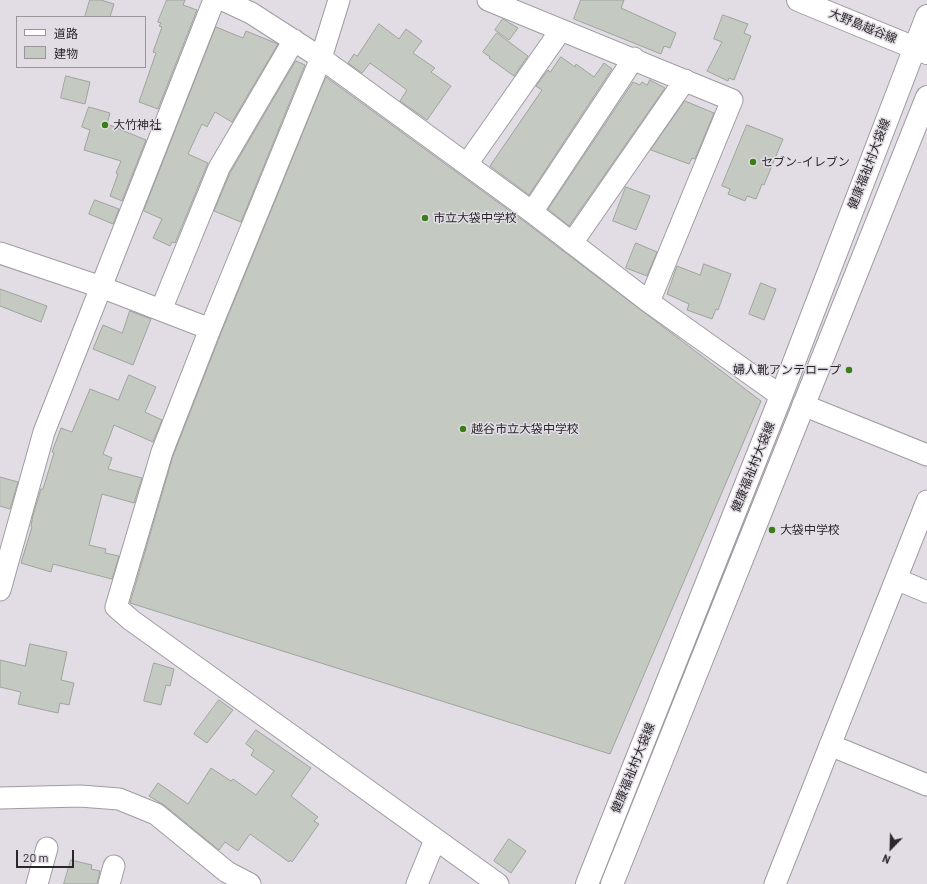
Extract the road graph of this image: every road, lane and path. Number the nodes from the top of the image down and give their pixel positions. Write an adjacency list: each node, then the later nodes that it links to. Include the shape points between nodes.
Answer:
1 (214, 0): 18 (street)
2 (223, 0): 8 (street)
3 (339, 0): 10 (street)
4 (488, 0): 7 (street)
5 (798, 0): 9 (street, 大野島越谷線)
6 (927, 16): 9 (street, 健康福祉村大袋線)
7 (561, 30): 11 (street); 14 (street)
8 (294, 40): 10 (street); 20 (street, via 219,168)
9 (921, 50): 22 (street, 健康福祉村大袋線)
10 (322, 58): 14 (street); 21 (street)
11 (634, 58): 12 (street); 15 (street)
12 (685, 80): 16 (street); 19 (street, via 732,100)
13 (927, 97): 23 (street, 健康福祉村大袋線)
14 (467, 164): 15 (street)
15 (532, 212): 16 (street)
16 (572, 243): 19 (street)
17 (0, 253): 18 (street)
18 (101, 287): 20 (street); 27 (street, via 44,432)
19 (648, 302): 22 (street)
20 (161, 310): 21 (street)
21 (210, 329): 32 (street, via 162,452 116,607)
22 (781, 396): 38 (street, 健康福祉村大袋線)
23 (803, 405): 24 (street); 39 (street, 健康福祉村大袋線)
24 (927, 455)
25 (927, 501): 26 (street)
26 (896, 579): 28 (street); 29 (street)
27 (0, 590)
28 (927, 592)
29 (830, 745): 30 (street); 40 (street)
30 (927, 785)
31 (0, 798): 35 (street, via 119,798 156,814 227,872)
32 (435, 840): 36 (street); 37 (street)
33 (47, 848): 34 (street)
34 (37, 884)
35 (250, 884)
36 (417, 884)
37 (498, 884)
38 (587, 884)
39 (612, 884)
40 (775, 884)

